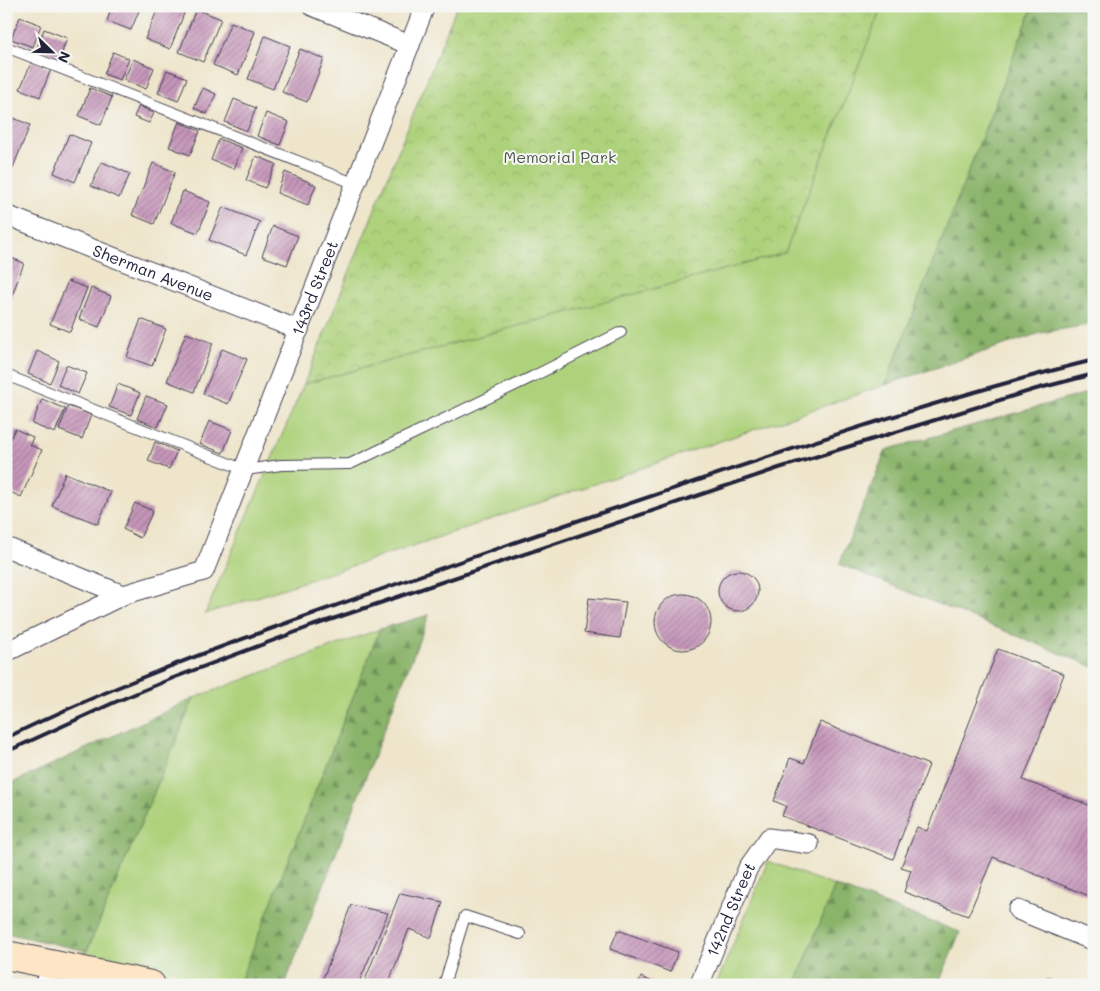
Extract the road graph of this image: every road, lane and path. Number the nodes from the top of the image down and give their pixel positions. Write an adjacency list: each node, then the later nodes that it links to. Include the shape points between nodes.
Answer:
1 (312, 6): 3 (street)
2 (426, 6): 3 (street, 143rd Street)
3 (410, 45): 5 (street, 143rd Street)
4 (6, 47): 5 (lane)
5 (356, 184): 7 (street, 143rd Street)
6 (6, 215): 7 (street, Sherman Avenue)
7 (299, 330): 10 (street, 143rd Street)
8 (621, 332): 10 (lane, via 350,464 281,465)
9 (6, 375): 10 (lane)
10 (245, 470): 12 (street, 143rd Street, via 204,571)
11 (6, 547): 12 (street)
12 (123, 594): 13 (street)
13 (6, 652)
14 (808, 844): 22 (street, 142nd Street, via 769,838 748,868)
15 (1018, 910): 17 (street)
16 (520, 934): 21 (lane, via 465,916)
17 (1094, 941)
18 (6, 955): 19 (main road)
19 (49, 974): 20 (main road)
20 (151, 985)
21 (444, 985)
22 (699, 985)

